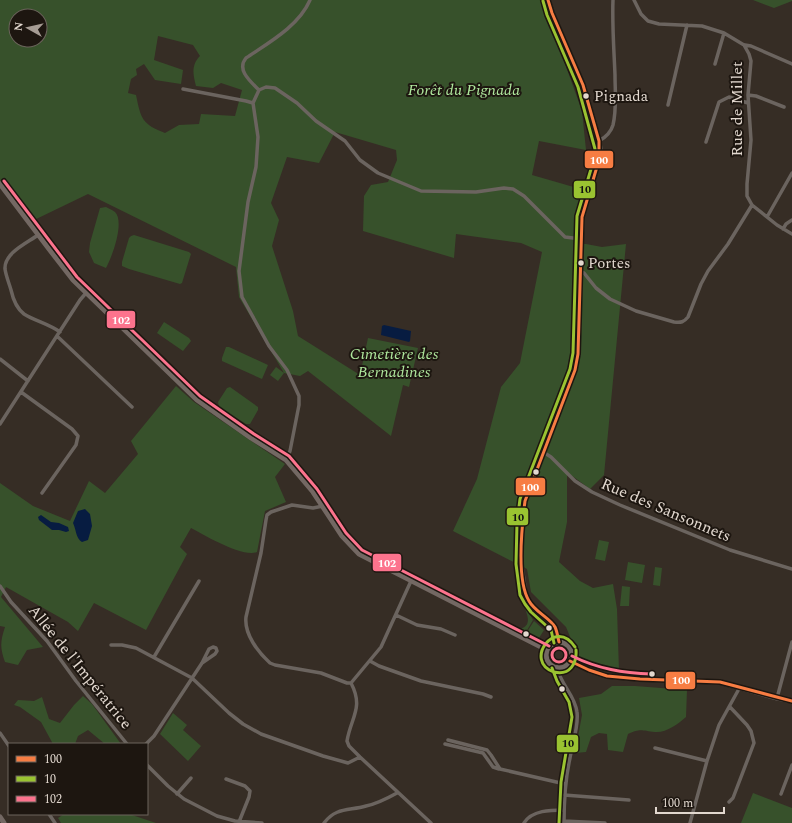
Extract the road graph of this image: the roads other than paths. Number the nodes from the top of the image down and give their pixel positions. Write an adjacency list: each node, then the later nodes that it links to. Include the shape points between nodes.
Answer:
1 (310, 0): 11 (street, via 280,36 243,61 242,68 245,74)
2 (548, 0): 17 (main road, via 583,85)
3 (614, 0): 17 (street, via 612,18 616,104 613,125 608,135)
4 (635, 0): 5 (street, Rue de Millet, via 641,14 648,21)
5 (687, 25): 6 (street, Rue de Millet, via 702,26); 15 (street)
6 (724, 33): 7 (street, Rue de Millet); 8 (street)
7 (744, 45): 9 (street); 12 (street, Rue de Millet, via 751,61)
8 (715, 64)
9 (792, 64)
10 (183, 89): 13 (street)
11 (259, 90): 13 (street); 27 (street, via 266,86 275,88 297,103 316,121 345,141 360,160 378,173 421,191 476,192 513,189 524,196 565,237)
12 (748, 95): 14 (street, Rue de Millet); 16 (street)
13 (253, 103): 38 (street, via 258,137 256,167 248,202 239,272 242,297 269,346 290,375 299,396 290,452)
14 (748, 103): 18 (street, via 730,97 719,102); 21 (street, Rue de Millet, via 751,140 746,190)
15 (668, 105)
16 (784, 107)
17 (599, 141): 27 (main road, via 599,160 584,209)
18 (706, 142)
19 (792, 172): 22 (street)
20 (0, 184): 26 (main road)
21 (752, 205): 22 (street); 28 (street, via 708,271 688,317 680,323 636,311 610,299)
22 (767, 216): 24 (street)
23 (792, 220): 24 (street)
24 (783, 229): 25 (street)
25 (792, 234)
26 (38, 235): 29 (main road); 30 (street, via 11,254 5,270 14,302 22,313)
27 (581, 240): 28 (main road)
28 (580, 271): 37 (main road, via 578,354 575,370)
29 (86, 293): 30 (street); 38 (main road, via 197,400)
30 (60, 332): 31 (street)
31 (57, 336): 33 (street); 35 (street)
32 (0, 359): 33 (street)
33 (28, 381): 34 (street)
34 (21, 392): 36 (street); 39 (street, via 78,436 76,445)
35 (132, 407)
36 (0, 424)
37 (543, 452): 41 (street, Rue des Sansonnets, via 575,481 592,492 730,550); 47 (main road, via 523,508 522,578 529,602 555,627)
38 (286, 460): 40 (main road)
39 (42, 493)
40 (323, 506): 43 (main road, via 353,549); 57 (street, via 313,508 292,505 267,515 246,627 266,659 275,666 321,673)
41 (792, 569)
42 (199, 581): 51 (street)
43 (411, 581): 45 (street); 50 (main road)
44 (0, 586): 65 (street, Allée de l'Impératrice, via 11,602 47,641)
45 (396, 615): 46 (street); 52 (street, via 381,647)
46 (455, 635)
47 (559, 642): 50 (main road, via 552,644); 53 (main road, via 566,644 571,650)
48 (792, 642): 60 (street)
49 (111, 645): 51 (street, via 136,648)
50 (547, 650): 55 (main road, via 548,661)
51 (154, 657): 56 (street)
52 (370, 661): 57 (street); 59 (street, via 421,681)
53 (570, 662): 55 (main road); 58 (main road, via 614,677 715,682)
54 (202, 664): 54 (street, via 215,654 216,648 209,649); 56 (street)
55 (558, 667): 75 (street, via 560,678 573,698 577,711)
56 (192, 678): 66 (street); 69 (street, via 229,713 261,734 348,763)
57 (351, 683): 69 (street, via 357,706 347,741)
58 (740, 687): 60 (main road); 62 (street)
59 (491, 697)
60 (777, 698): 61 (main road)
61 (792, 701)
62 (730, 707): 70 (street, via 719,725); 81 (street, via 751,731 754,743 733,798)
63 (0, 733): 67 (street)
64 (446, 742): 75 (street, via 487,750 500,769)
65 (126, 743)
66 (147, 743)
67 (8, 745)
68 (655, 748): 70 (street)
69 (360, 758): 76 (street)
70 (707, 761): 92 (street)
71 (792, 765): 78 (street)
72 (148, 767): 77 (street)
73 (191, 778): 77 (street)
74 (226, 779): 84 (street, via 245,786 250,791 250,797)
75 (565, 784): 79 (street)
76 (397, 793): 88 (street, via 367,806 337,811); 89 (street)
77 (177, 794): 84 (street, via 218,816)
78 (781, 794)
79 (564, 795): 80 (street); 82 (street)
80 (630, 800)
81 (729, 802)
82 (564, 810): 85 (street); 90 (street, via 538,813 530,816)
83 (0, 817): 86 (main road)
84 (239, 822): 87 (street)
85 (564, 822): 91 (street)
86 (4, 823)
87 (262, 823)
88 (324, 823)
89 (431, 823)
90 (524, 823)
91 (605, 823)
92 (690, 823)

